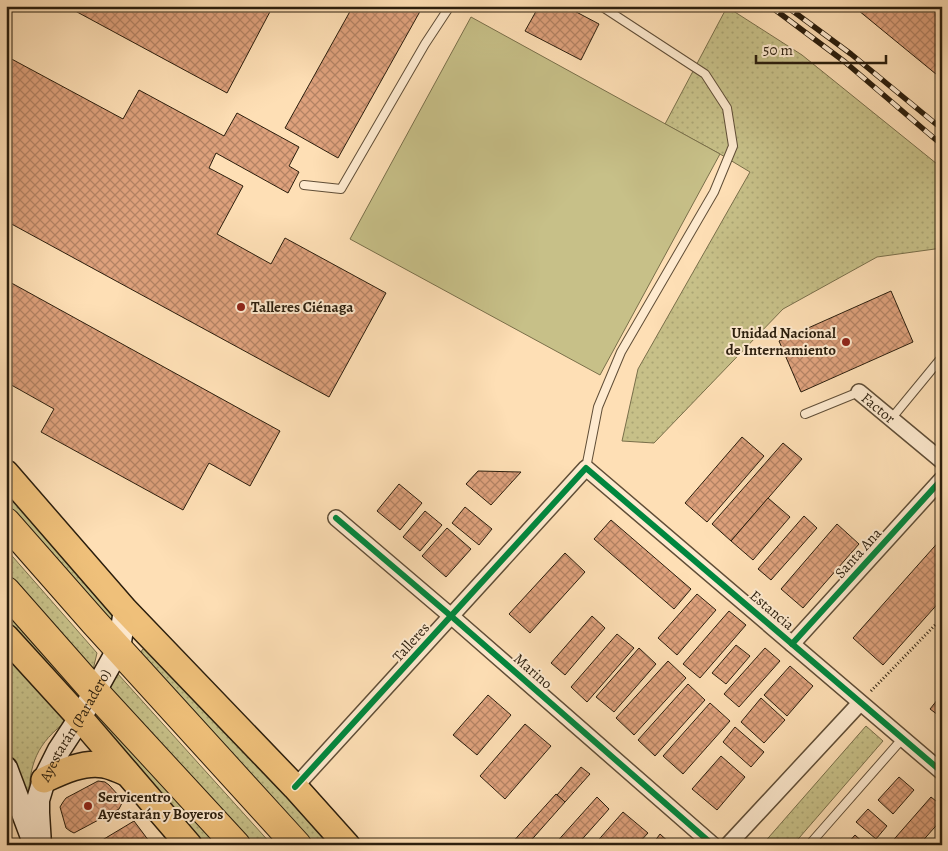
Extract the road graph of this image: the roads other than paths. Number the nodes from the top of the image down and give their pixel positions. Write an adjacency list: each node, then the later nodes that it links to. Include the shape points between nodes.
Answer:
1 (450, 6): 3 (lane, via 424,44 340,189)
2 (601, 6): 9 (lane, via 705,74 727,108 733,146 714,192 621,352 598,408)
3 (304, 185)
4 (942, 357): 7 (lane)
5 (859, 392): 6 (lane, Factor); 7 (street, Factor)
6 (805, 414)
7 (891, 419): 8 (street, Factor)
8 (942, 461)
9 (586, 468): 16 (street, Talleres); 18 (street, Estancia)
10 (6, 473): 15 (main road)
11 (942, 479): 18 (street, Santa Ana)
12 (336, 518): 16 (street, Marino)
13 (6, 522): 19 (highway)
14 (6, 591): 20 (highway)
15 (126, 610): 19 (main road, Ayestarán (Paradero)); 28 (main road)
16 (451, 616): 28 (street, Talleres); 35 (street, Marino)
17 (6, 637): 22 (main road)
18 (792, 644): 21 (street, Estancia)
19 (119, 648): 20 (main road, Ayestarán (Paradero)); 33 (highway)
20 (95, 692): 22 (main road, Ayestarán (Paradero)); 32 (highway)
21 (860, 703): 23 (street, Estancia); 36 (street)
22 (80, 718): 26 (main road); 27 (main road, Ayestarán (Paradero))
23 (903, 738): 25 (street, Estancia); 37 (lane)
24 (6, 768): 29 (main road)
25 (942, 772)
26 (127, 773): 27 (main road, via 104,765 81,766); 31 (main road)
27 (44, 780): 30 (main road, Ayestarán (Paradero), via 38,807)
28 (295, 788): 34 (main road)
29 (35, 845)
30 (40, 845)
31 (189, 845)
32 (236, 845)
33 (297, 845)
34 (347, 845)
35 (713, 845)
36 (728, 845)
37 (809, 845)

